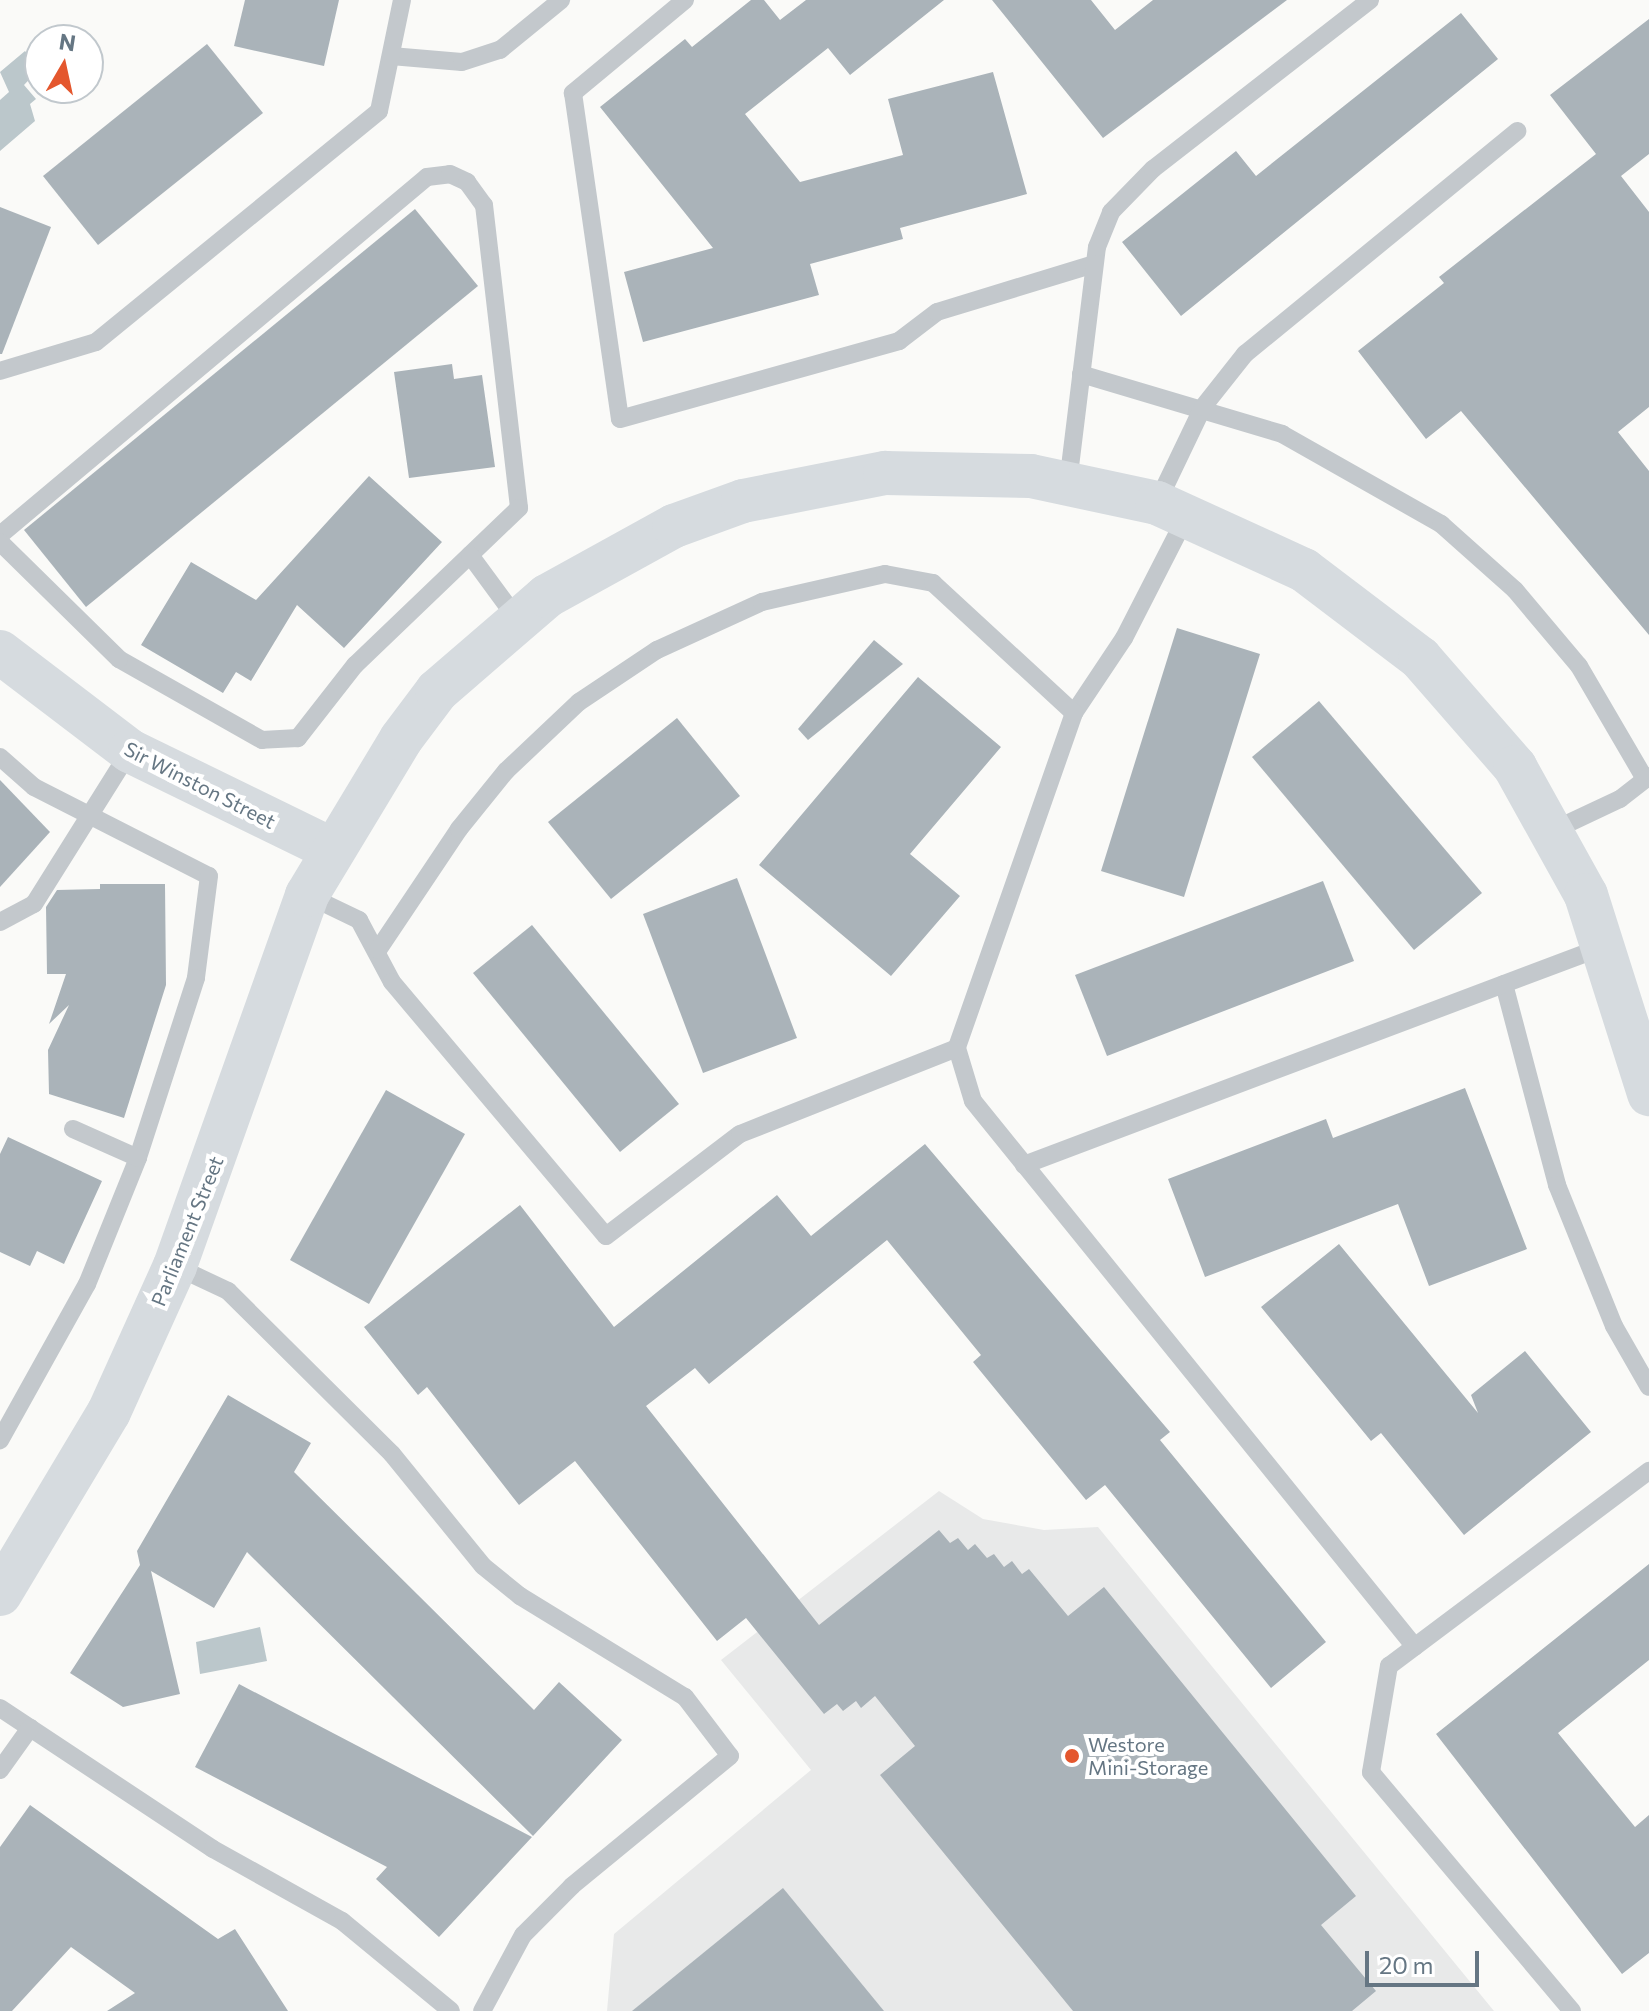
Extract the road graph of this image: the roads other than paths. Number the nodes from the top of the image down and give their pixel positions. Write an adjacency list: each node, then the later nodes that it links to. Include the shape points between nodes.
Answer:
1 (402, 0): 5 (lane)
2 (561, 0): 5 (lane, via 500,50 462,62)
3 (685, 0): 7 (lane, via 573,93 620,419 899,341 937,312)
4 (1370, 0): 7 (lane, via 1153,169 1111,212)
5 (391, 56): 8 (lane, via 379,111 96,342)
6 (1517, 131): 10 (lane, via 1245,354)
7 (1094, 264): 9 (lane)
8 (0, 371)
9 (1081, 374): 10 (lane); 11 (lane)
10 (1203, 407): 12 (lane); 21 (lane, via 1282,434 1441,524 1515,590 1579,666)
11 (1068, 483): 12 (street, Parliament Street); 16 (street, Parliament Street, via 958,471 813,483 674,526 608,558)
12 (1172, 509): 18 (lane, via 1124,638); 23 (street, Parliament Street, via 1304,570 1420,658 1515,767)
13 (0, 535): 15 (lane, via 427,177 450,174 467,182 484,205 519,508)
14 (0, 542): 15 (lane, via 119,659 262,740 283,741 298,738 355,665)
15 (470, 555): 16 (lane)
16 (517, 619): 24 (street, Parliament Street, via 437,691)
17 (0, 652): 19 (street, Sir Winston Street)
18 (1074, 713): 28 (lane, via 933,583 885,574 762,602 657,650 579,702 506,771 459,829); 30 (lane)
19 (130, 751): 22 (lane); 24 (street, Sir Winston Street)
20 (0, 757): 22 (lane, via 34,787)
21 (1647, 777): 23 (lane)
22 (90, 815): 26 (lane, via 34,904); 33 (lane, via 209,876 196,978)
23 (1554, 830): 27 (street, Parliament Street)
24 (331, 849): 25 (street, Parliament Street)
25 (307, 895): 28 (lane, via 359,920); 35 (street, Parliament Street)
26 (0, 922)
27 (1605, 946): 29 (lane); 31 (street, Parliament Street)
28 (378, 950): 30 (lane, via 392,982 606,1236 740,1134)
29 (1504, 984): 34 (lane); 36 (lane, via 1557,1185 1614,1326)
30 (957, 1048): 34 (lane, via 973,1101)
31 (1646, 1076)
32 (73, 1129): 33 (lane)
33 (138, 1158): 37 (lane, via 87,1284)
34 (1024, 1165): 40 (lane)
35 (175, 1266): 39 (street, Parliament Street, via 109,1412); 45 (lane, via 228,1291 392,1454 483,1566 520,1596 685,1697 730,1756 572,1886 523,1935)
36 (1649, 1387)
37 (0, 1440)
38 (1649, 1471): 40 (lane)
39 (0, 1594)
40 (1415, 1647): 46 (lane, via 1389,1666 1371,1772)
41 (0, 1708): 42 (lane)
42 (30, 1728): 43 (lane); 44 (lane, via 213,1849 342,1921)
43 (0, 1770)
44 (451, 2011)
45 (482, 2011)
46 (1572, 2011)

